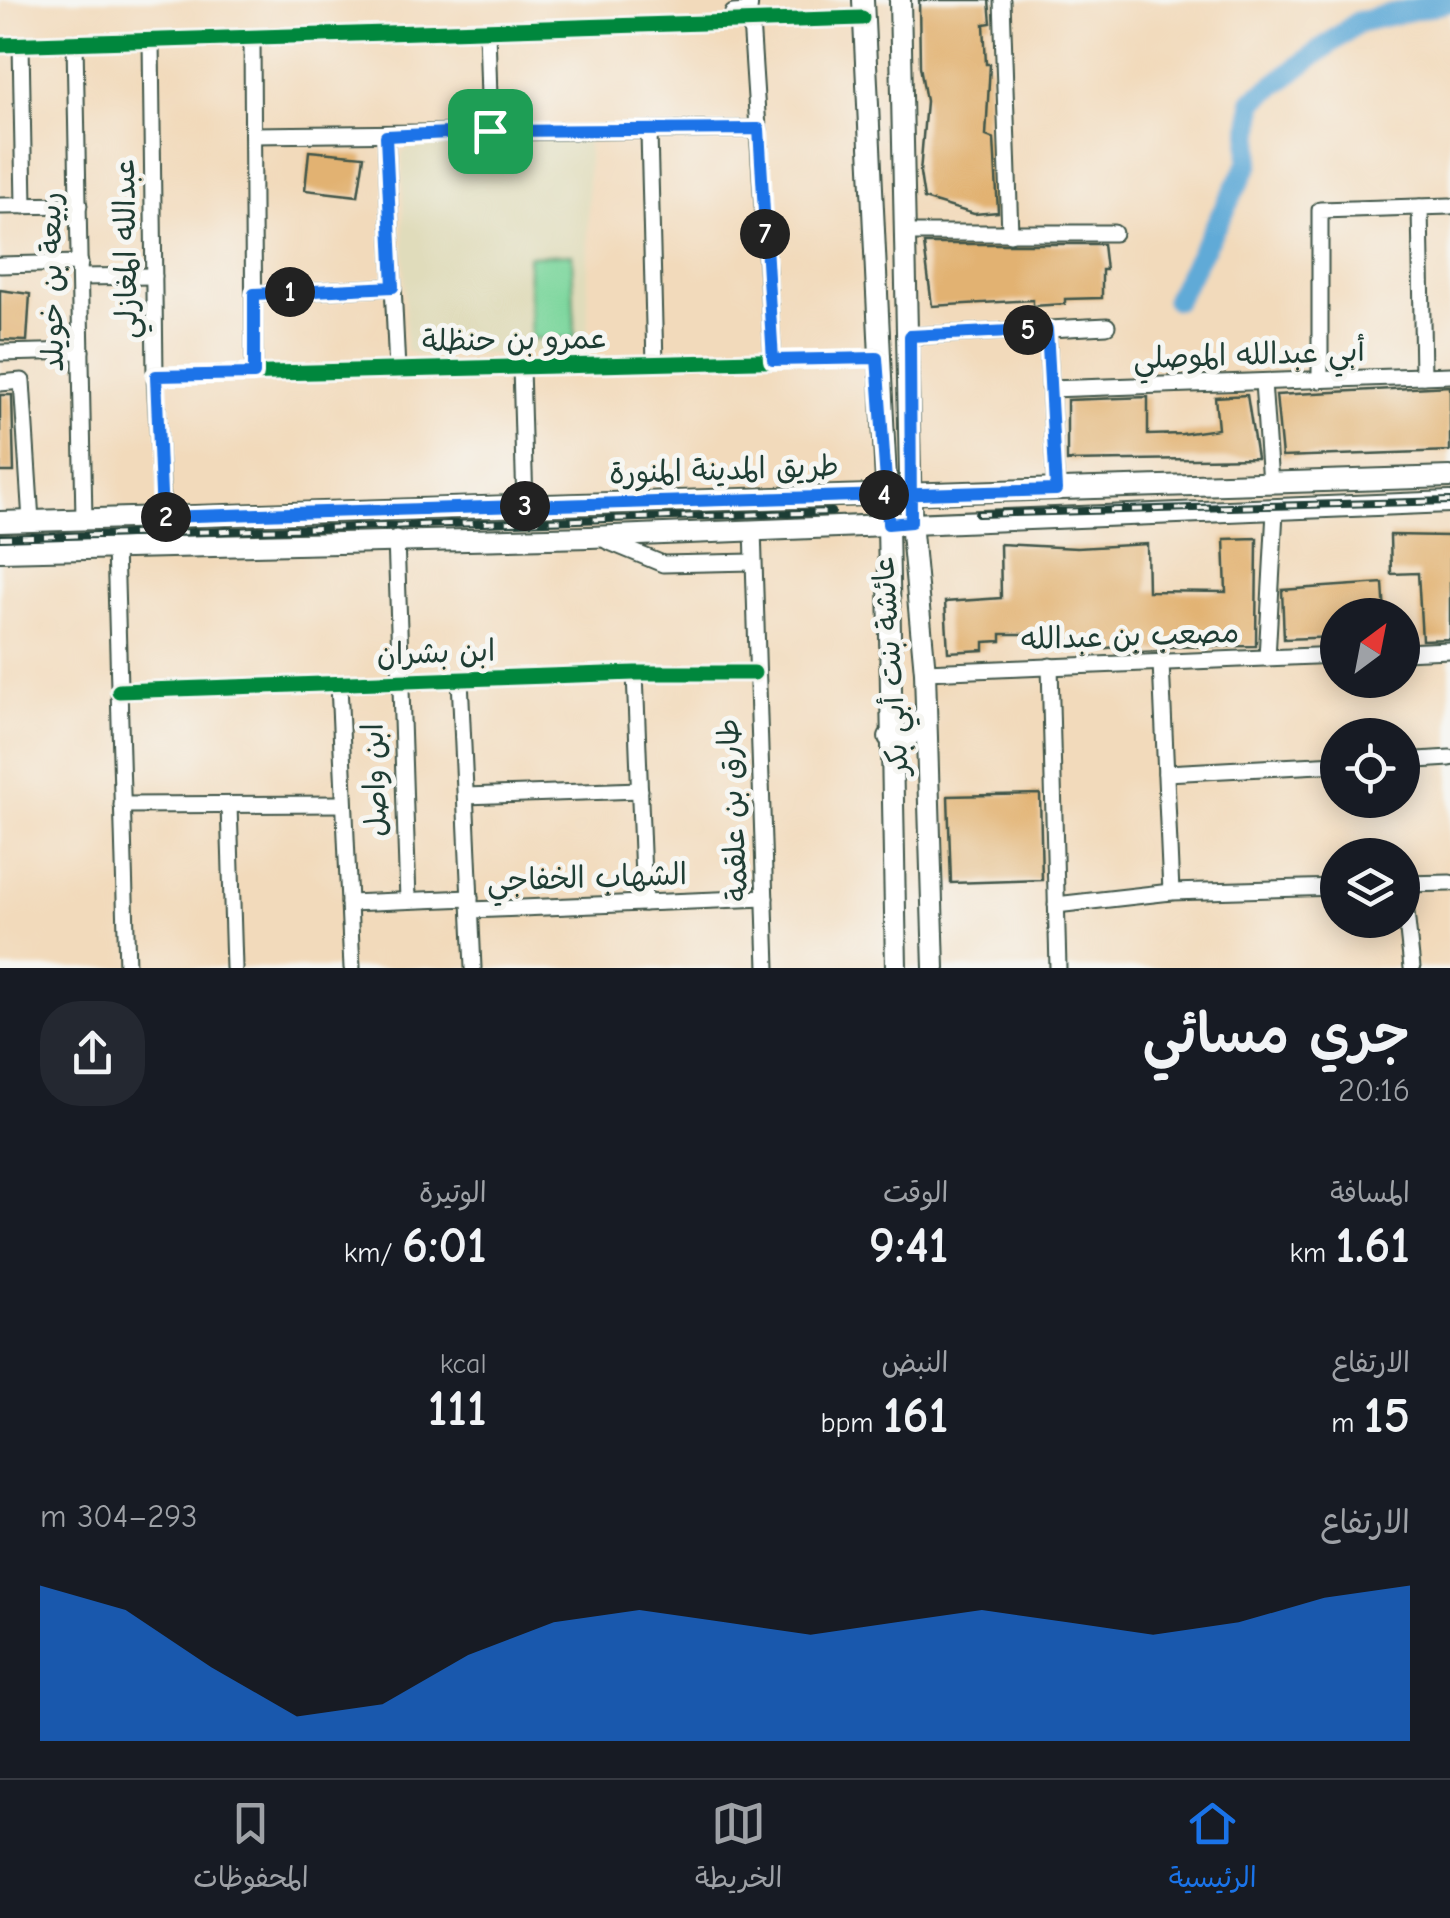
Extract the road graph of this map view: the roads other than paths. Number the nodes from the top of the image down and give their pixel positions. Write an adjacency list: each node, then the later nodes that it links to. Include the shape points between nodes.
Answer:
1 (750, 0): 6 (street, via 749,12)
2 (900, 0): 24 (main road, عائشة بنت أبي بكر)
3 (1002, 0): 25 (street)
4 (863, 9): 5 (street); 36 (main road, عائشة بنت أبي بكر)
5 (752, 22): 6 (street); 13 (street)
6 (676, 24): 7 (street)
7 (487, 30): 8 (street); 14 (street)
8 (252, 37): 9 (street); 16 (street)
9 (150, 40): 10 (street); 28 (street, عبدالله المغازلي)
10 (76, 42): 11 (street); 20 (street, ربيعة بن خويلد)
11 (21, 44): 12 (street); 19 (street)
12 (0, 45)
13 (759, 129): 15 (street); 37 (street)
14 (490, 131): 15 (street); 17 (street)
15 (650, 133): 38 (street)
16 (253, 135): 17 (street); 30 (street)
17 (386, 136): 29 (street)
18 (0, 206): 19 (street)
19 (24, 206): 20 (street)
20 (78, 206): 27 (street, ربيعة بن خويلد)
21 (1450, 206): 22 (street)
22 (1420, 207): 44 (street); 45 (street, via 1320,210)
23 (1114, 233): 25 (street)
24 (908, 234): 25 (street); 33 (main road, عائشة بنت أبي بكر)
25 (1010, 234)
26 (0, 265): 27 (street)
27 (80, 270): 28 (street); 34 (street, ربيعة بن خويلد)
28 (154, 276): 43 (street, عبدالله المغازلي)
29 (393, 287): 30 (street); 40 (street)
30 (254, 294): 41 (street)
31 (1107, 326): 32 (street)
32 (1047, 329): 33 (street); 48 (street)
33 (910, 336): 52 (main road, عائشة بنت أبي بكر)
34 (81, 351): 35 (street); 58 (street, ربيعة بن خويلد)
35 (0, 353)
36 (877, 358): 37 (street, عمرو بن حنظلة); 53 (main road, عائشة بنت أبي بكر)
37 (773, 360): 38 (street, عمرو بن حنظلة)
38 (655, 364): 39 (street, عمرو بن حنظلة)
39 (521, 367): 40 (street, عمرو بن حنظلة); 55 (street)
40 (397, 370): 41 (street, عمرو بن حنظلة)
41 (254, 374): 43 (street, عمرو بن حنظلة)
42 (1450, 375): 44 (street, أبي عبدالله الموصلي)
43 (156, 376): 57 (street, عبدالله المغازلي)
44 (1423, 376): 45 (street, أبي عبدالله الموصلي)
45 (1320, 380): 47 (street, أبي عبدالله الموصلي)
46 (0, 382): 59 (street, via 22,381)
47 (1263, 382): 48 (street, أبي عبدالله الموصلي); 50 (street)
48 (1050, 390): 51 (street)
49 (1450, 477): 50 (main road, طريق المدينة المنورة)
50 (1270, 483): 51 (main road, طريق المدينة المنورة)
51 (1056, 490): 52 (main road, طريق المدينة المنورة)
52 (912, 493): 53 (main road, طريق المدينة المنورة); 61 (main road, عائشة بنت أبي بكر)
53 (887, 495): 55 (main road, طريق المدينة المنورة); 62 (main road, عائشة بنت أبي بكر)
54 (1450, 502): 56 (main road, طريق المدينة المنورة)
55 (526, 506): 57 (main road, طريق المدينة المنورة)
56 (1275, 511): 61 (main road, طريق المدينة المنورة); 72 (street)
57 (162, 517): 58 (main road, طريق المدينة المنورة)
58 (84, 520): 59 (main road, طريق المدينة المنورة)
59 (31, 521): 60 (main road, طريق المدينة المنورة)
60 (0, 522)
61 (911, 522): 62 (main road, طريق المدينة المنورة); 75 (main road, عائشة بنت أبي بكر)
62 (888, 524): 63 (main road, طريق المدينة المنورة); 83 (main road, عائشة بنت أبي بكر)
63 (753, 529): 64 (main road, طريق المدينة المنورة); 68 (street, طارق بن علقمة)
64 (590, 537): 65 (main road, طريق المدينة المنورة); 68 (street, طريق المدينة المنورة, via 662,564)
65 (396, 538): 66 (main road, طريق المدينة المنورة); 79 (street, ابن واصل)
66 (115, 547): 67 (main road, طريق المدينة المنورة); 81 (street)
67 (0, 551)
68 (753, 562): 77 (street, طارق بن علقمة)
69 (1450, 650): 70 (street)
70 (1420, 651)
71 (1320, 656): 72 (street, مصعب بن عبدالله)
72 (1266, 658): 73 (street, مصعب بن عبدالله)
73 (1161, 662): 74 (street, مصعب بن عبدالله); 87 (street)
74 (1050, 666): 75 (street, مصعب بن عبدالله); 102 (street)
75 (925, 672): 82 (main road, عائشة بنت أبي بكر)
76 (636, 673): 77 (street, ابن بشران); 78 (street, ابن بشران); 88 (street)
77 (754, 673): 97 (street, طارق بن علقمة)
78 (460, 679): 79 (street, ابن بشران); 89 (street)
79 (399, 682): 80 (street, ابن بشران); 98 (street, ابن واصل)
80 (339, 684): 81 (street, ابن بشران); 90 (street)
81 (119, 692): 91 (street)
82 (926, 714): 83 (main road, via 906,740); 110 (main road, عائشة بنت أبي بكر)
83 (889, 737): 109 (main road, عائشة بنت أبي بكر)
84 (1450, 758): 85 (street)
85 (1420, 759)
86 (1320, 765): 87 (street)
87 (1166, 773): 96 (street)
88 (640, 790): 89 (street); 101 (street)
89 (466, 796): 100 (street)
90 (344, 804): 92 (street); 99 (street)
91 (122, 805): 92 (street); 104 (street)
92 (230, 805): 105 (street)
93 (1450, 883): 94 (street)
94 (1420, 884)
95 (1320, 888): 96 (street)
96 (1171, 892): 102 (street)
97 (765, 898): 101 (street, الشهاب الخفاجي); 108 (street, طارق بن علقمة)
98 (408, 900): 99 (street, الشهاب الخفاجي); 100 (street, الشهاب الخفاجي)
99 (349, 903): 106 (street)
100 (470, 904): 101 (street, الشهاب الخفاجي); 107 (street)
101 (644, 904)
102 (1056, 905): 111 (street)
103 (1409, 938): 112 (street)
104 (127, 968)
105 (234, 968)
106 (352, 968)
107 (473, 968)
108 (768, 968)
109 (896, 968)
110 (934, 968)
111 (1058, 968)
112 (1412, 968)

